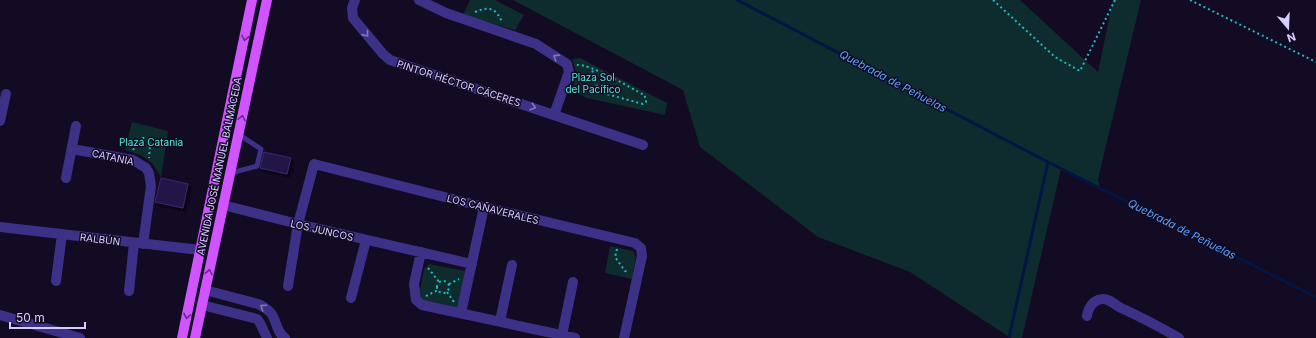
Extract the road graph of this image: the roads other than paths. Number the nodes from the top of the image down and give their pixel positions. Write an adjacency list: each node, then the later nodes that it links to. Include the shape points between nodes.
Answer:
1 (252, 0): 21 (main road, AVENIDA JOSÉ MANUEL BALMACEDA, one-way to 21)
2 (267, 0): 9 (main road, AVENIDA JOSÉ MANUEL BALMACEDA, one-way to 2)
3 (355, 0): 6 (street, PINTOR HÉCTOR CÁCERES, one-way to 6, via 352,8 353,18 390,60)
4 (419, 0): 6 (street, one-way to 4, via 569,72 567,64 536,44 446,13)
5 (6, 94): 7 (street)
6 (554, 115): 10 (street, PINTOR HÉCTOR CÁCERES)
7 (0, 121)
8 (76, 126): 11 (street)
9 (238, 134): 12 (main road, AVENIDA JOSÉ MANUEL BALMACEDA); 12 (lane, via 261,149 258,166)
10 (643, 145)
11 (72, 149): 13 (street); 20 (street, CATANIA, via 129,159 138,162 148,171 152,186)
12 (229, 174): 14 (main road, AVENIDA JOSÉ MANUEL BALMACEDA)
13 (66, 178)
14 (223, 205): 16 (street, LOS JUNCOS); 28 (main road, AVENIDA JOSÉ MANUEL BALMACEDA, one-way to 14)
15 (484, 207): 16 (street, LOS CAÑAVERALES, via 314,164); 23 (street); 43 (street, LOS CAÑAVERALES, via 636,242 641,248 642,256)
16 (298, 224): 19 (street, LOS JUNCOS); 27 (street)
17 (0, 227): 18 (street, RALBÚN)
18 (62, 234): 20 (street, RALBÚN); 25 (street)
19 (366, 240): 22 (street, LOS JUNCOS); 30 (street)
20 (139, 244): 21 (street, RALBÚN); 29 (street)
21 (200, 250): 38 (main road, AVENIDA JOSÉ MANUEL BALMACEDA, one-way to 38)
22 (420, 254): 23 (street, LOS JUNCOS); 32 (street, via 414,284 416,300 422,305)
23 (472, 264): 32 (street)
24 (512, 265): 35 (street)
25 (56, 280)
26 (573, 282): 36 (street)
27 (288, 286)
28 (205, 290): 31 (main road, AVENIDA JOSÉ MANUEL BALMACEDA); 41 (street, one-way to 28, via 266,308)
29 (129, 291)
30 (351, 298)
31 (202, 305): 39 (main road, AVENIDA JOSÉ MANUEL BALMACEDA); 40 (street, via 257,319)
32 (462, 313): 35 (street)
33 (0, 315): 37 (street)
34 (1087, 316): 44 (street, via 1094,302 1105,299)
35 (500, 321): 36 (street)
36 (562, 335): 42 (street)
37 (80, 338)
38 (182, 338)
39 (195, 338)
40 (267, 338)
41 (285, 338)
42 (575, 338)
43 (624, 338)
44 (1179, 338)

